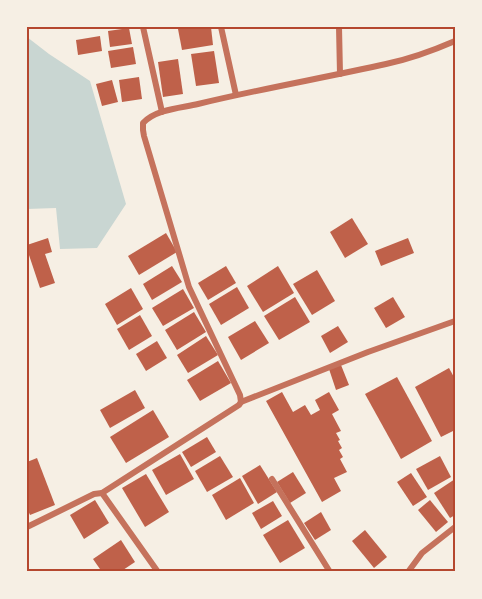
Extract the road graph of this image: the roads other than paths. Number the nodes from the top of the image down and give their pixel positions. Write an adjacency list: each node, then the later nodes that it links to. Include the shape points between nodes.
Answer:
1 (143, 27): 7 (street)
2 (221, 27): 6 (street)
3 (339, 27): 5 (street)
4 (455, 41): 5 (street, via 425,54)
5 (340, 74): 6 (street)
6 (236, 95): 7 (street)
7 (162, 112): 9 (street, via 143,123 142,130 189,287)
8 (455, 321): 9 (street)
9 (241, 402): 11 (street)
10 (272, 479): 15 (street)
11 (102, 493): 12 (street); 14 (street)
12 (27, 527)
13 (455, 527): 16 (street, via 422,553)
14 (156, 571)
15 (330, 572)
16 (408, 572)

